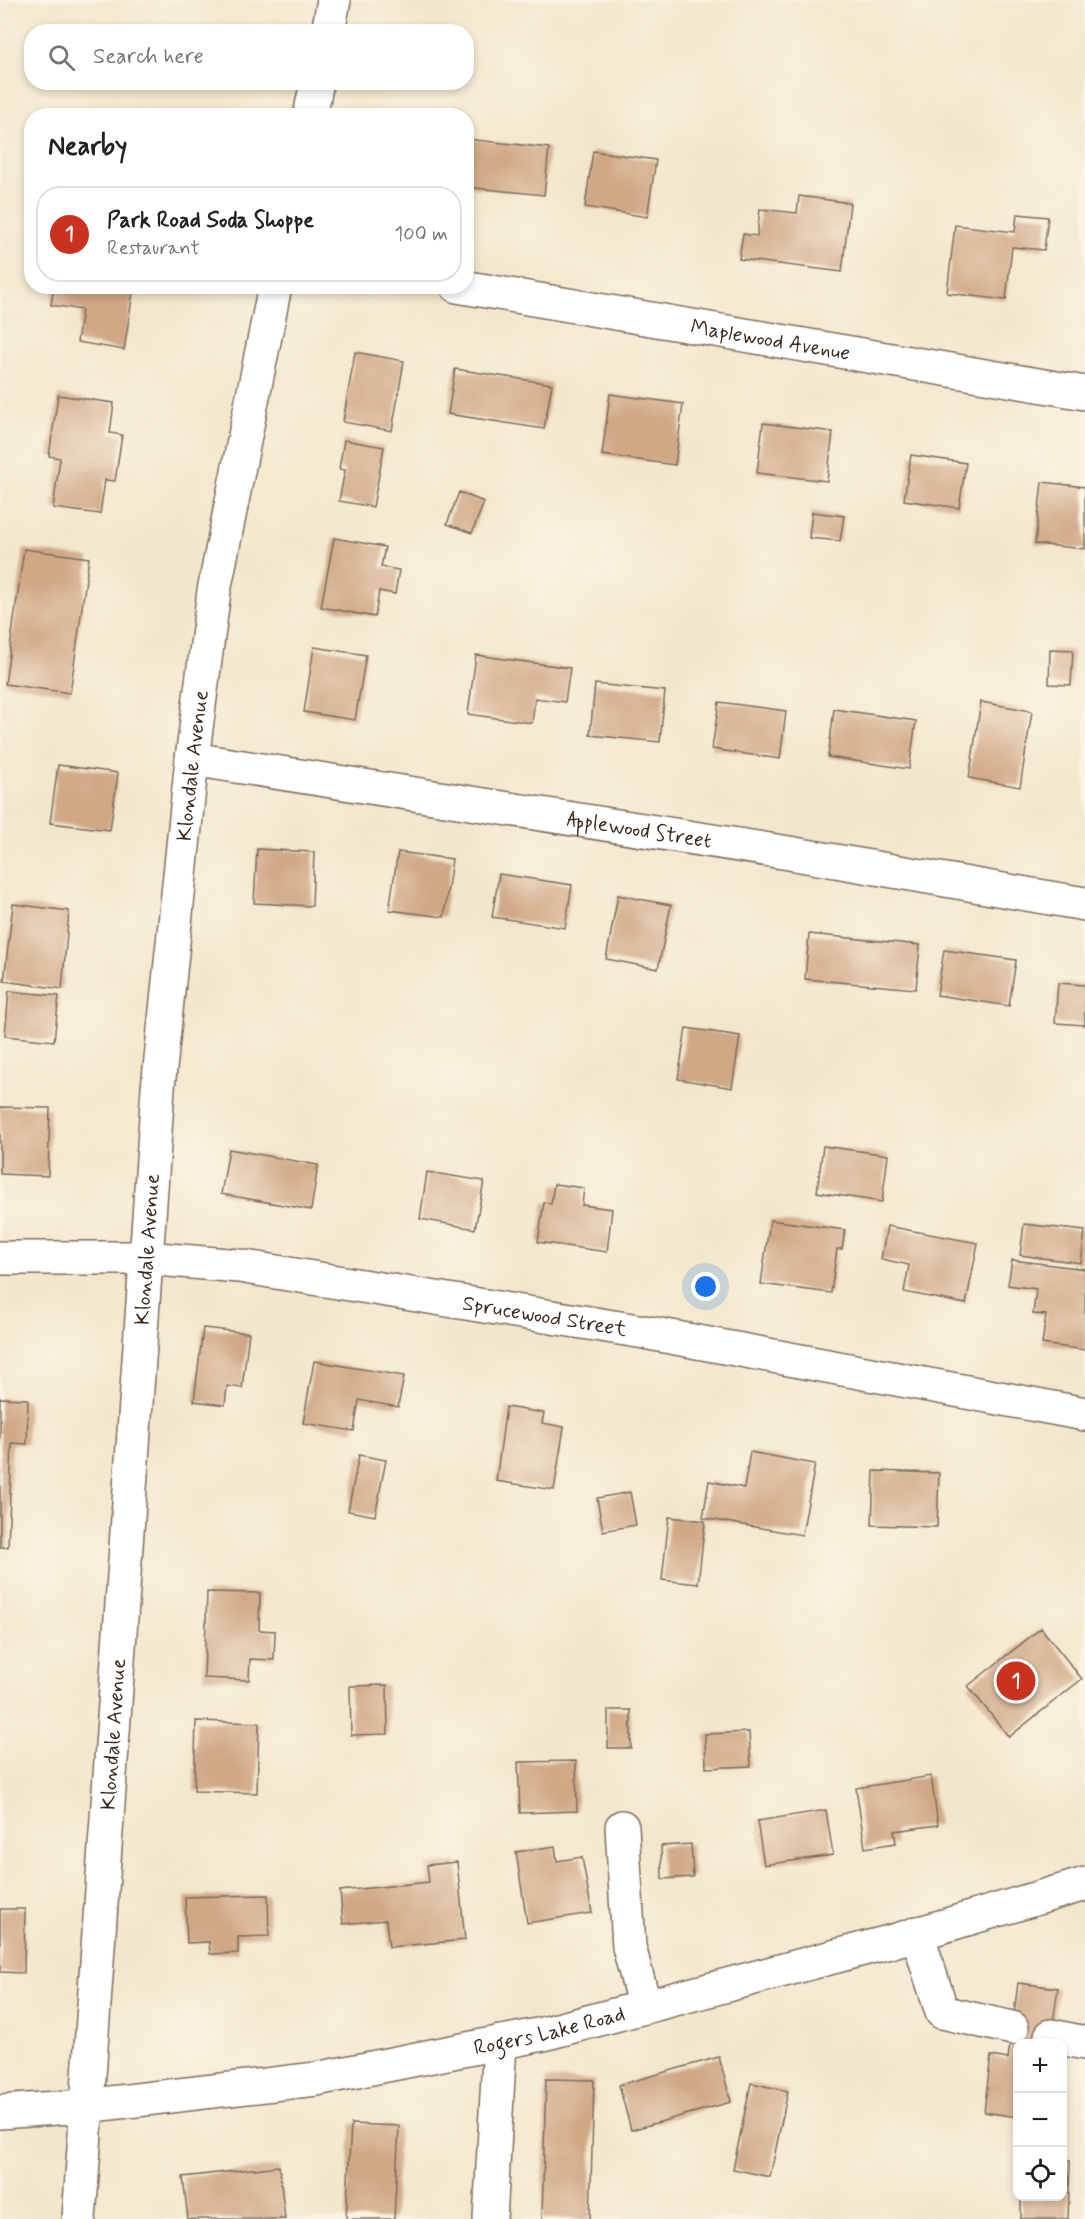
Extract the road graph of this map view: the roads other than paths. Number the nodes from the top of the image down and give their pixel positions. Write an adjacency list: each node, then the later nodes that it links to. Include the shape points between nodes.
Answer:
1 (334, 0): 2 (street)
2 (330, 24)
3 (315, 90): 4 (street)
4 (312, 108)
5 (474, 289): 7 (street, Maplewood Avenue)
6 (273, 294): 8 (street, Klondale Avenue, via 214,591)
7 (1085, 393)
8 (192, 759): 9 (street, Applewood Street); 11 (street, Klondale Avenue, via 158,1088)
9 (1085, 904)
10 (0, 1258): 11 (street, Sprucewood Street)
11 (146, 1258): 12 (street, Sprucewood Street, via 239,1266 633,1330); 21 (street, Klondale Avenue, via 91,2077)
12 (1085, 1414)
13 (622, 1827): 16 (street, via 629,1947)
14 (1085, 1884): 15 (street, Rogers Lake Road)
15 (917, 1933): 16 (street, Rogers Lake Road); 17 (street, via 942,2012)
16 (645, 2007): 19 (street, Rogers Lake Road)
17 (1012, 2028)
18 (1051, 2036): 20 (street)
19 (500, 2042): 21 (street, Rogers Lake Road, via 316,2079); 24 (street)
20 (1085, 2043)
21 (85, 2106): 22 (street, Rogers Lake Road); 23 (street, Klondale Avenue)
22 (0, 2112)
23 (79, 2219)
24 (490, 2219)

